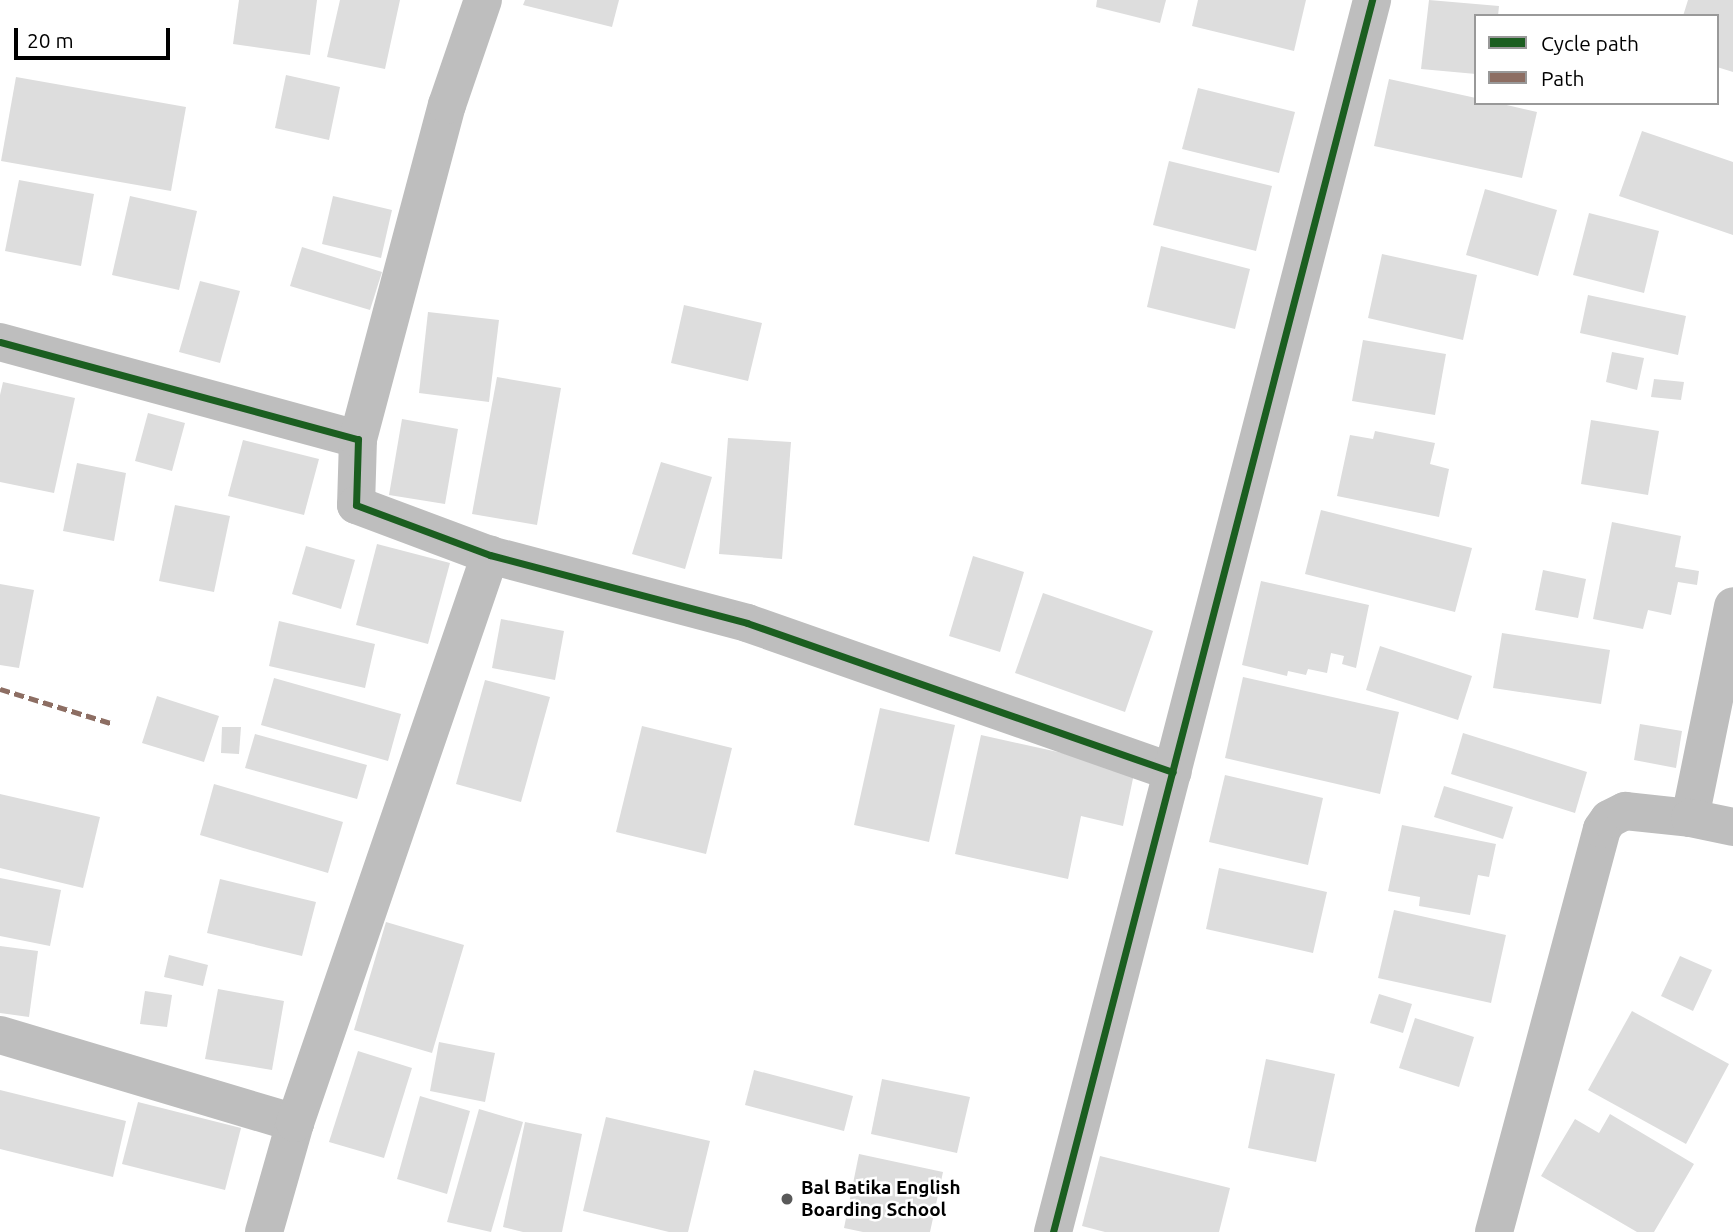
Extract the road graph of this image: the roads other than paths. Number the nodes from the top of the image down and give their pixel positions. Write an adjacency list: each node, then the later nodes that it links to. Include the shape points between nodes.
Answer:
1 (483, 0): 4 (street, via 447,105)
2 (1372, 0): 7 (street)
3 (0, 342): 4 (street)
4 (358, 439): 5 (street, via 356,505)
5 (490, 555): 7 (street, via 747,622); 11 (street)
6 (1733, 606): 8 (street)
7 (1173, 772): 13 (street)
8 (1690, 818): 9 (street); 14 (street, via 1625,811 1609,819 1602,829)
9 (1733, 827)
10 (0, 1035): 11 (street)
11 (295, 1123): 12 (street)
12 (276, 1229)
13 (1053, 1232)
14 (1494, 1232)

